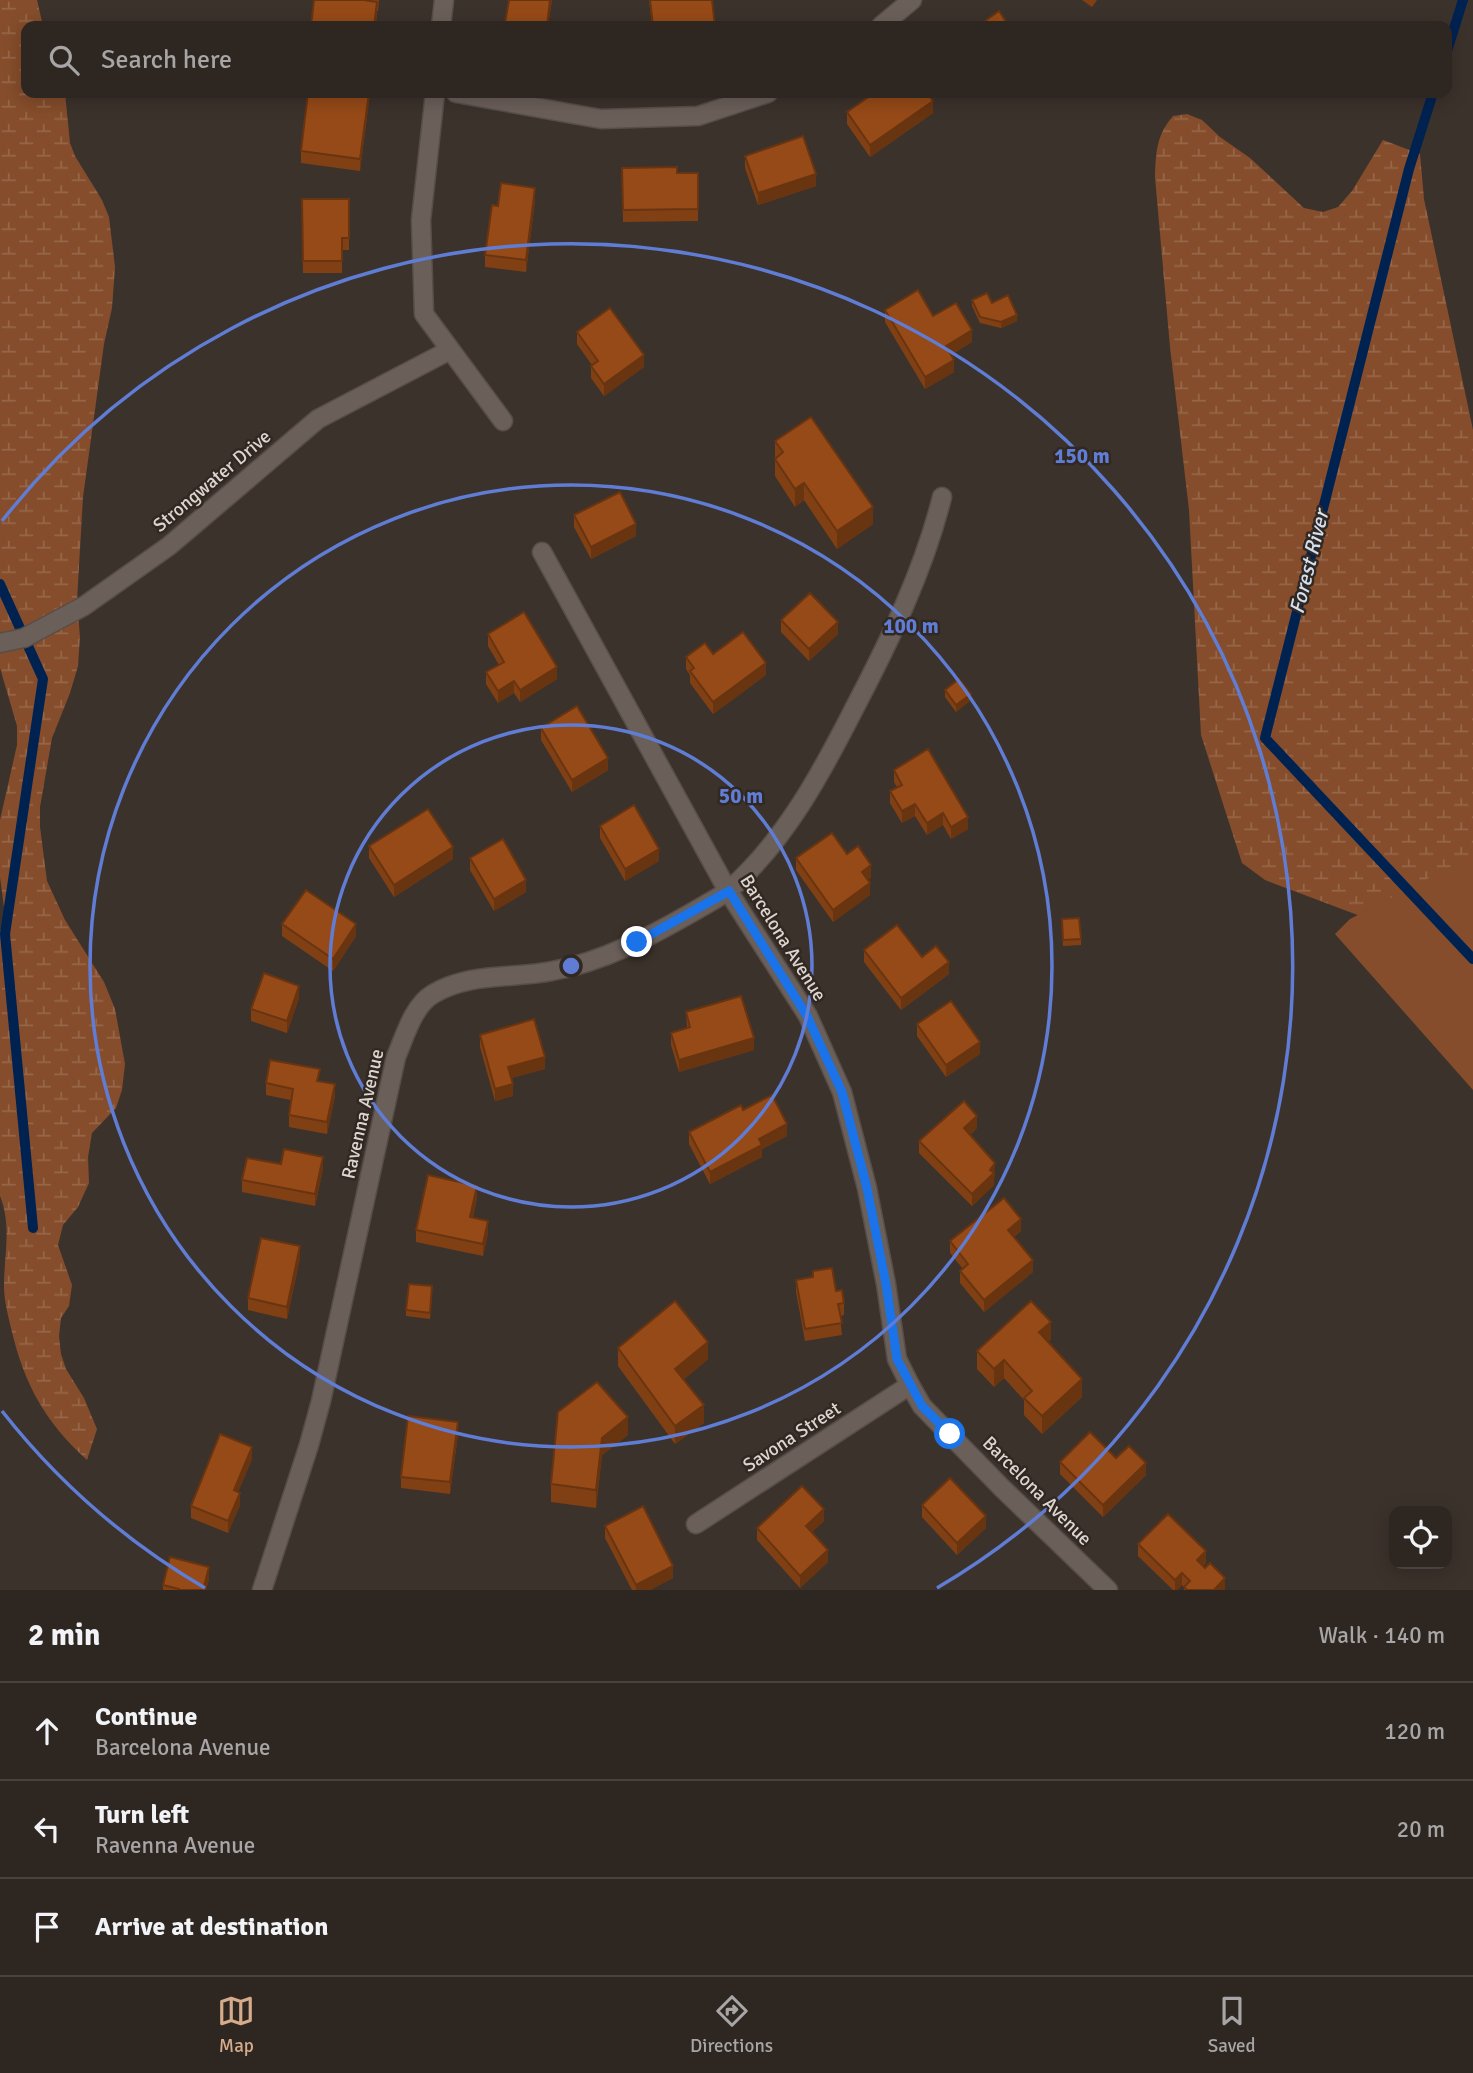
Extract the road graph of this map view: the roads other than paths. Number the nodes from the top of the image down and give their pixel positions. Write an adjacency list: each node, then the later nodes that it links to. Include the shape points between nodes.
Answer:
1 (444, 0): 3 (street)
2 (912, 0): 4 (street)
3 (442, 21)
4 (887, 21)
5 (434, 98): 8 (street, via 421,220 424,314)
6 (484, 98): 7 (street, via 601,119 698,116)
7 (753, 98)
8 (450, 350): 9 (street); 12 (street, Strongwater Drive, via 318,419 169,546 84,606 24,638)
9 (503, 421)
10 (942, 497): 13 (street, Ravenna Avenue, via 909,593 829,757 778,838)
11 (542, 552): 13 (street, Barcelona Avenue)
12 (0, 643)
13 (729, 891): 14 (street, Barcelona Avenue, via 807,1016 842,1092 867,1188 897,1359); 16 (street, Ravenna Avenue, via 637,942 587,961 553,971 481,977 458,984 431,995 412,1018 396,1057 321,1401)
14 (910, 1385): 15 (street, Savona Street); 17 (street, Barcelona Avenue, via 922,1406)
15 (696, 1524)
16 (262, 1590)
17 (1108, 1590)

